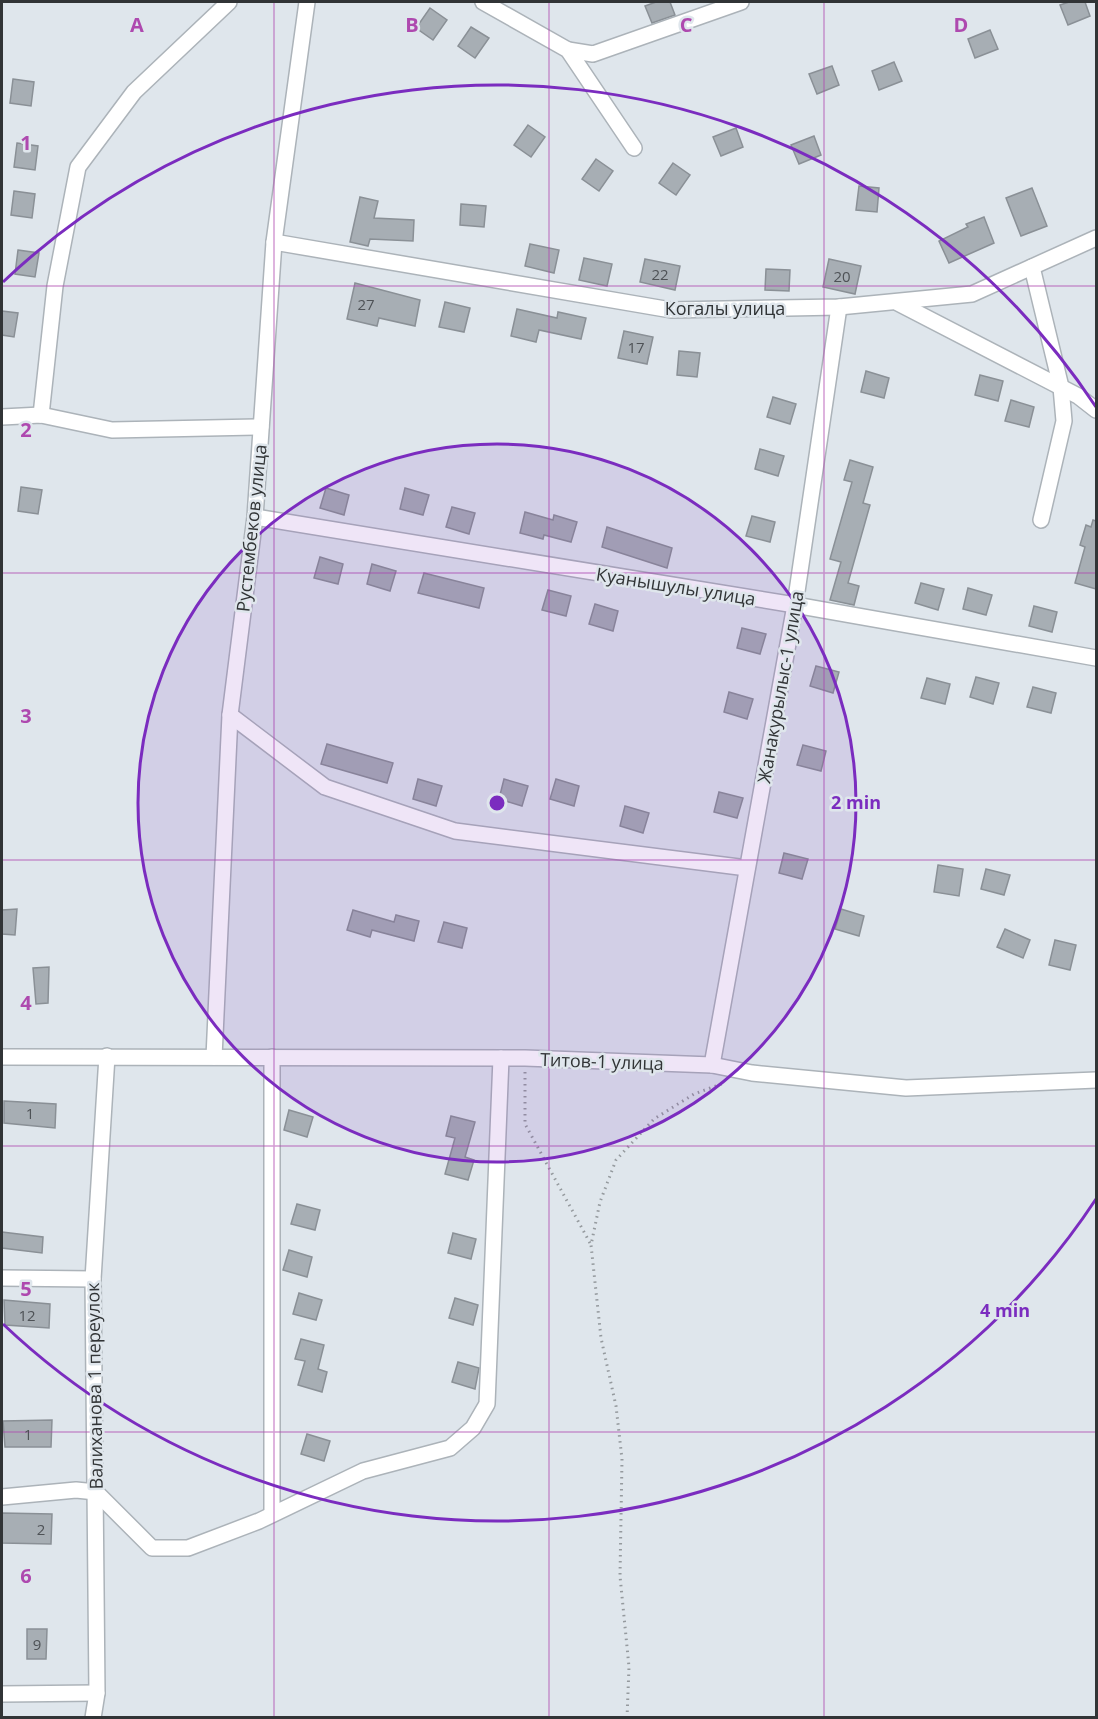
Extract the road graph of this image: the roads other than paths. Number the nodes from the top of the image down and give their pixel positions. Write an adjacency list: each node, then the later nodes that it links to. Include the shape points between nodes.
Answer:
1 (229, 2): 14 (street, via 134,92 78,167 54,286)
2 (307, 2): 8 (street, Рустембеков улица)
3 (483, 2): 5 (street)
4 (741, 2): 5 (street, via 593,54)
5 (568, 50): 6 (street)
6 (634, 148)
7 (1096, 238): 9 (street, Когалы улица)
8 (274, 242): 11 (street, Когалы улица, via 671,310); 16 (street, Рустембеков улица)
9 (1032, 267): 10 (street, Когалы улица, via 972,294); 12 (street)
10 (898, 303): 11 (street, Когалы улица); 12 (street)
11 (839, 307): 19 (street, Жанакурылыс-1 улица)
12 (1061, 387): 13 (street); 18 (street, via 1064,421)
13 (1096, 410)
14 (41, 415): 15 (street); 16 (street, via 112,430)
15 (2, 417)
16 (261, 427): 17 (street, Рустембеков улица)
17 (255, 517): 19 (street, Куанышулы улица); 21 (street, Рустембеков улица)
18 (1041, 520)
19 (795, 605): 20 (street, Куанышулы улица); 22 (street, Жанакурылыс-1 улица)
20 (1096, 658)
21 (230, 715): 22 (street, via 326,787 455,831); 25 (street, Рустембеков улица)
22 (747, 868): 28 (street, Жанакурылыс-1 улица)
23 (106, 1056): 24 (street, Титов-1 улица); 25 (street, Титов-1 улица); 31 (street, Валиханова 1 переулок)
24 (2, 1057)
25 (214, 1057): 26 (street, Титов-1 улица)
26 (272, 1057): 27 (street, Титов-1 улица); 34 (street)
27 (501, 1058): 28 (street, Титов-1 улица); 34 (street, via 487,1404 473,1428 450,1448 363,1471)
28 (712, 1065): 29 (street, Титов-1 улица, via 752,1073 906,1088)
29 (1096, 1080)
30 (2, 1278): 31 (street)
31 (93, 1279): 32 (street, Валиханова 1 переулок)
32 (96, 1492): 33 (street, via 76,1490); 34 (street, via 152,1548 188,1548); 35 (street, Валиханова 1 переулок)
33 (2, 1497)
34 (272, 1514)
35 (97, 1693): 36 (street); 37 (street, Валиханова 1 переулок)
36 (2, 1694)
37 (93, 1718)

